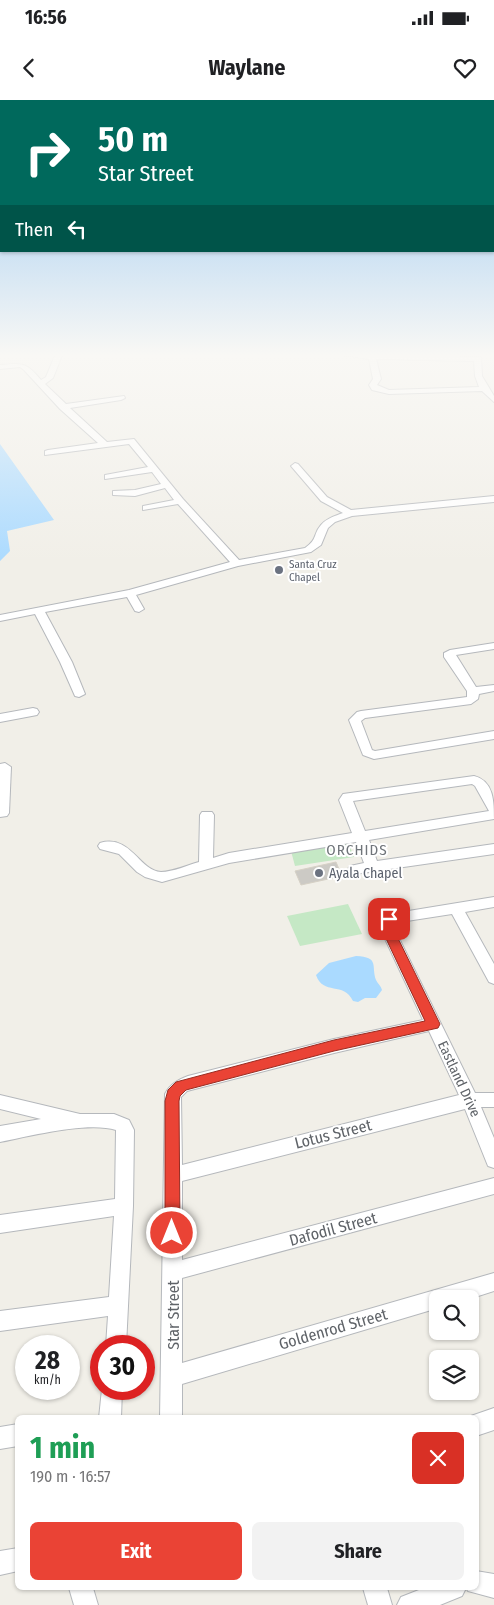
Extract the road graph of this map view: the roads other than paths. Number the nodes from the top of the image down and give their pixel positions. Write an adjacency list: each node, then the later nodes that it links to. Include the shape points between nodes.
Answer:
1 (81, 423): 2 (street)
2 (106, 445): 3 (street); 5 (street, via 131,441)
3 (48, 453)
4 (295, 466): 12 (street, via 324,499)
5 (154, 469): 6 (street); 7 (street)
6 (108, 476)
7 (167, 485): 8 (street, via 135,493); 10 (street)
8 (116, 493)
9 (494, 499): 12 (street)
10 (180, 501): 11 (street); 13 (street)
11 (146, 508)
12 (350, 513): 13 (street, via 324,527 318,543 311,548)
13 (237, 563): 14 (street)
14 (130, 593): 15 (street); 16 (street)
15 (138, 608)
16 (39, 611): 17 (street); 21 (street)
17 (0, 618)
18 (494, 646): 20 (street, via 450,653)
19 (494, 688): 20 (street)
20 (473, 691): 24 (street, via 471,700 361,715 355,720 367,752 374,756)
21 (79, 694)
22 (33, 712): 23 (street)
23 (0, 718)
24 (494, 735)
25 (0, 768): 27 (street, via 5,767)
26 (494, 809): 30 (street, via 480,783 474,780 352,796 346,800)
27 (0, 813)
28 (207, 815): 33 (street)
29 (494, 815): 30 (street)
30 (361, 838): 33 (street, via 229,858); 34 (street)
31 (105, 846): 33 (street, via 123,850 135,864 157,876)
32 (494, 850): 34 (street)
33 (206, 866)
34 (372, 866): 35 (street)
35 (355, 868)
36 (494, 902): 37 (street)
37 (456, 908): 38 (street); 39 (street, Eastland Drive, via 389,919 386,926)
38 (494, 978)
39 (433, 1024): 40 (street, Eastland Drive); 46 (street, Star Street, via 181,1086 173,1094)
40 (470, 1100): 41 (street, Lotus Street); 45 (street, Eastland Drive); 46 (street, Lotus Street)
41 (494, 1100)
42 (0, 1102): 43 (street)
43 (84, 1121): 44 (street); 48 (street, via 112,1120 123,1125)
44 (0, 1134)
45 (494, 1160)
46 (172, 1175): 50 (street, Star Street)
47 (494, 1186): 50 (street, Dafodil Street)
48 (124, 1206): 49 (street); 52 (street)
49 (0, 1224)
50 (173, 1271): 55 (street, Star Street)
51 (494, 1282): 55 (street, Goldenrod Street)
52 (119, 1305): 53 (street); 54 (street)
53 (0, 1322)
54 (117, 1335)
55 (173, 1376): 58 (street, Star Street)
56 (111, 1400): 57 (street)
57 (110, 1415)
58 (171, 1415)
59 (15, 1436): 60 (street)
60 (0, 1438)
61 (15, 1560): 62 (street)
62 (0, 1563)
63 (479, 1584): 64 (street)
64 (494, 1586)
65 (82, 1590): 68 (street)
66 (376, 1590): 69 (street)
67 (449, 1590): 70 (street)
68 (86, 1605)
69 (380, 1605)
70 (409, 1605)

